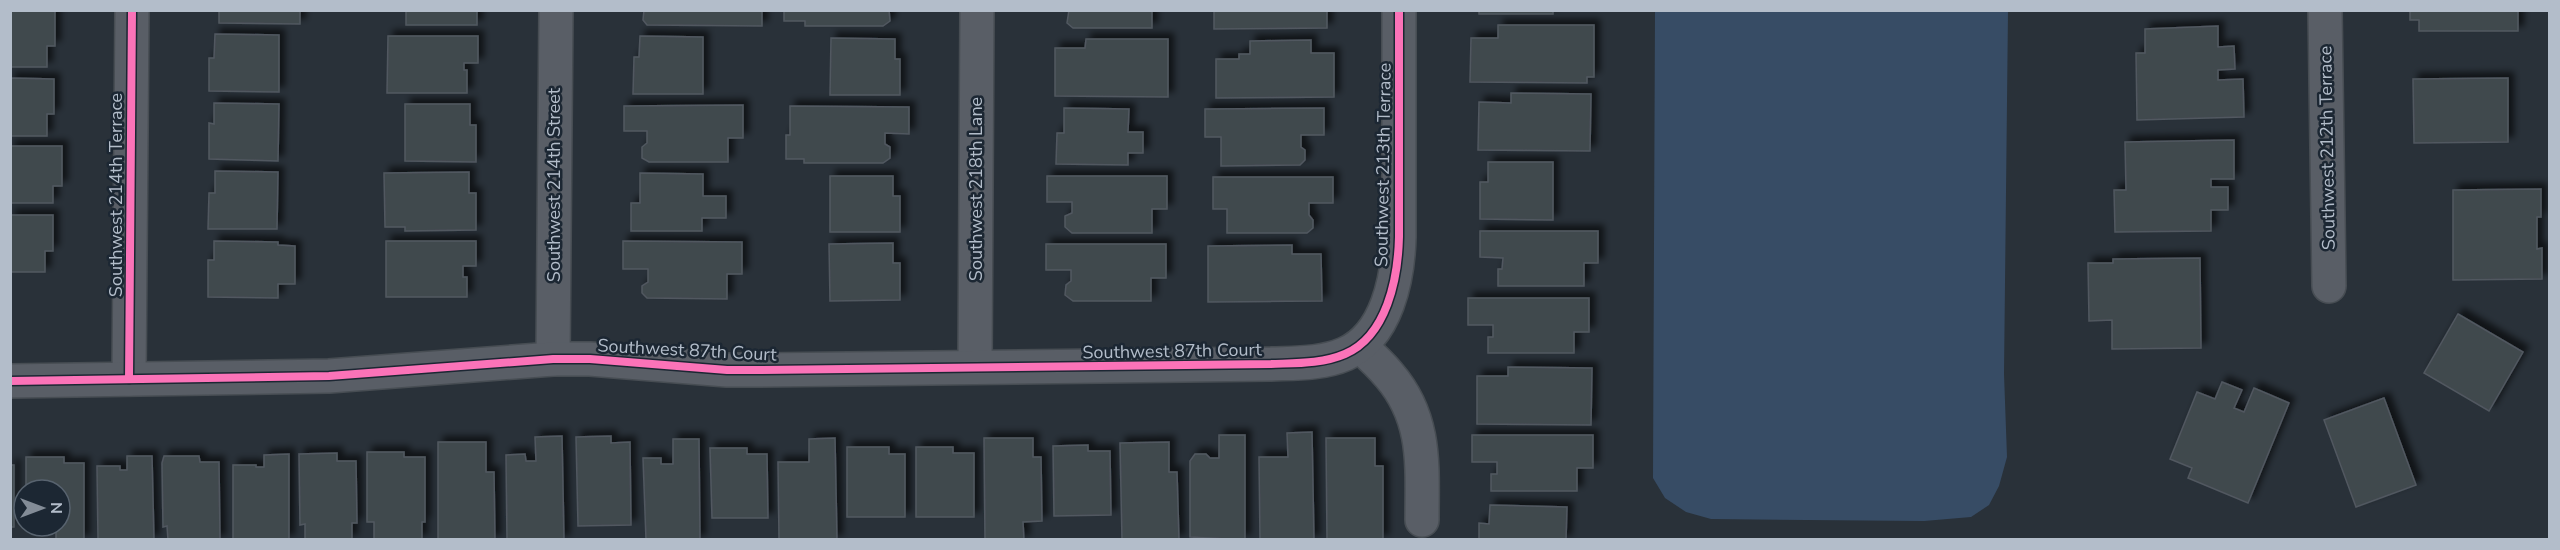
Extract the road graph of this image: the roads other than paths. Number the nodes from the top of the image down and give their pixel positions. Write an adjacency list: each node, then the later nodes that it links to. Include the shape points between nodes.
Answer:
1 (132, 10): 10 (street, Southwest 214th Terrace)
2 (556, 10): 8 (street, Southwest 214th Street)
3 (977, 10): 9 (street, Southwest 218th Lane)
4 (1399, 10): 7 (street, Southwest 213th Terrace, via 1397,273 1391,297)
5 (2325, 10): 6 (street, Southwest 212th Terrace)
6 (2329, 286)
7 (1360, 346): 9 (street, Southwest 87th Court, via 1344,355 1300,363); 12 (street, via 1389,374 1415,419 1420,446)
8 (553, 358): 9 (street, Southwest 87th Court, via 727,370); 10 (street, Southwest 87th Court, via 329,376)
9 (975, 368)
10 (129, 379): 11 (street, Southwest 87th Court)
11 (10, 381)
12 (1422, 519)

